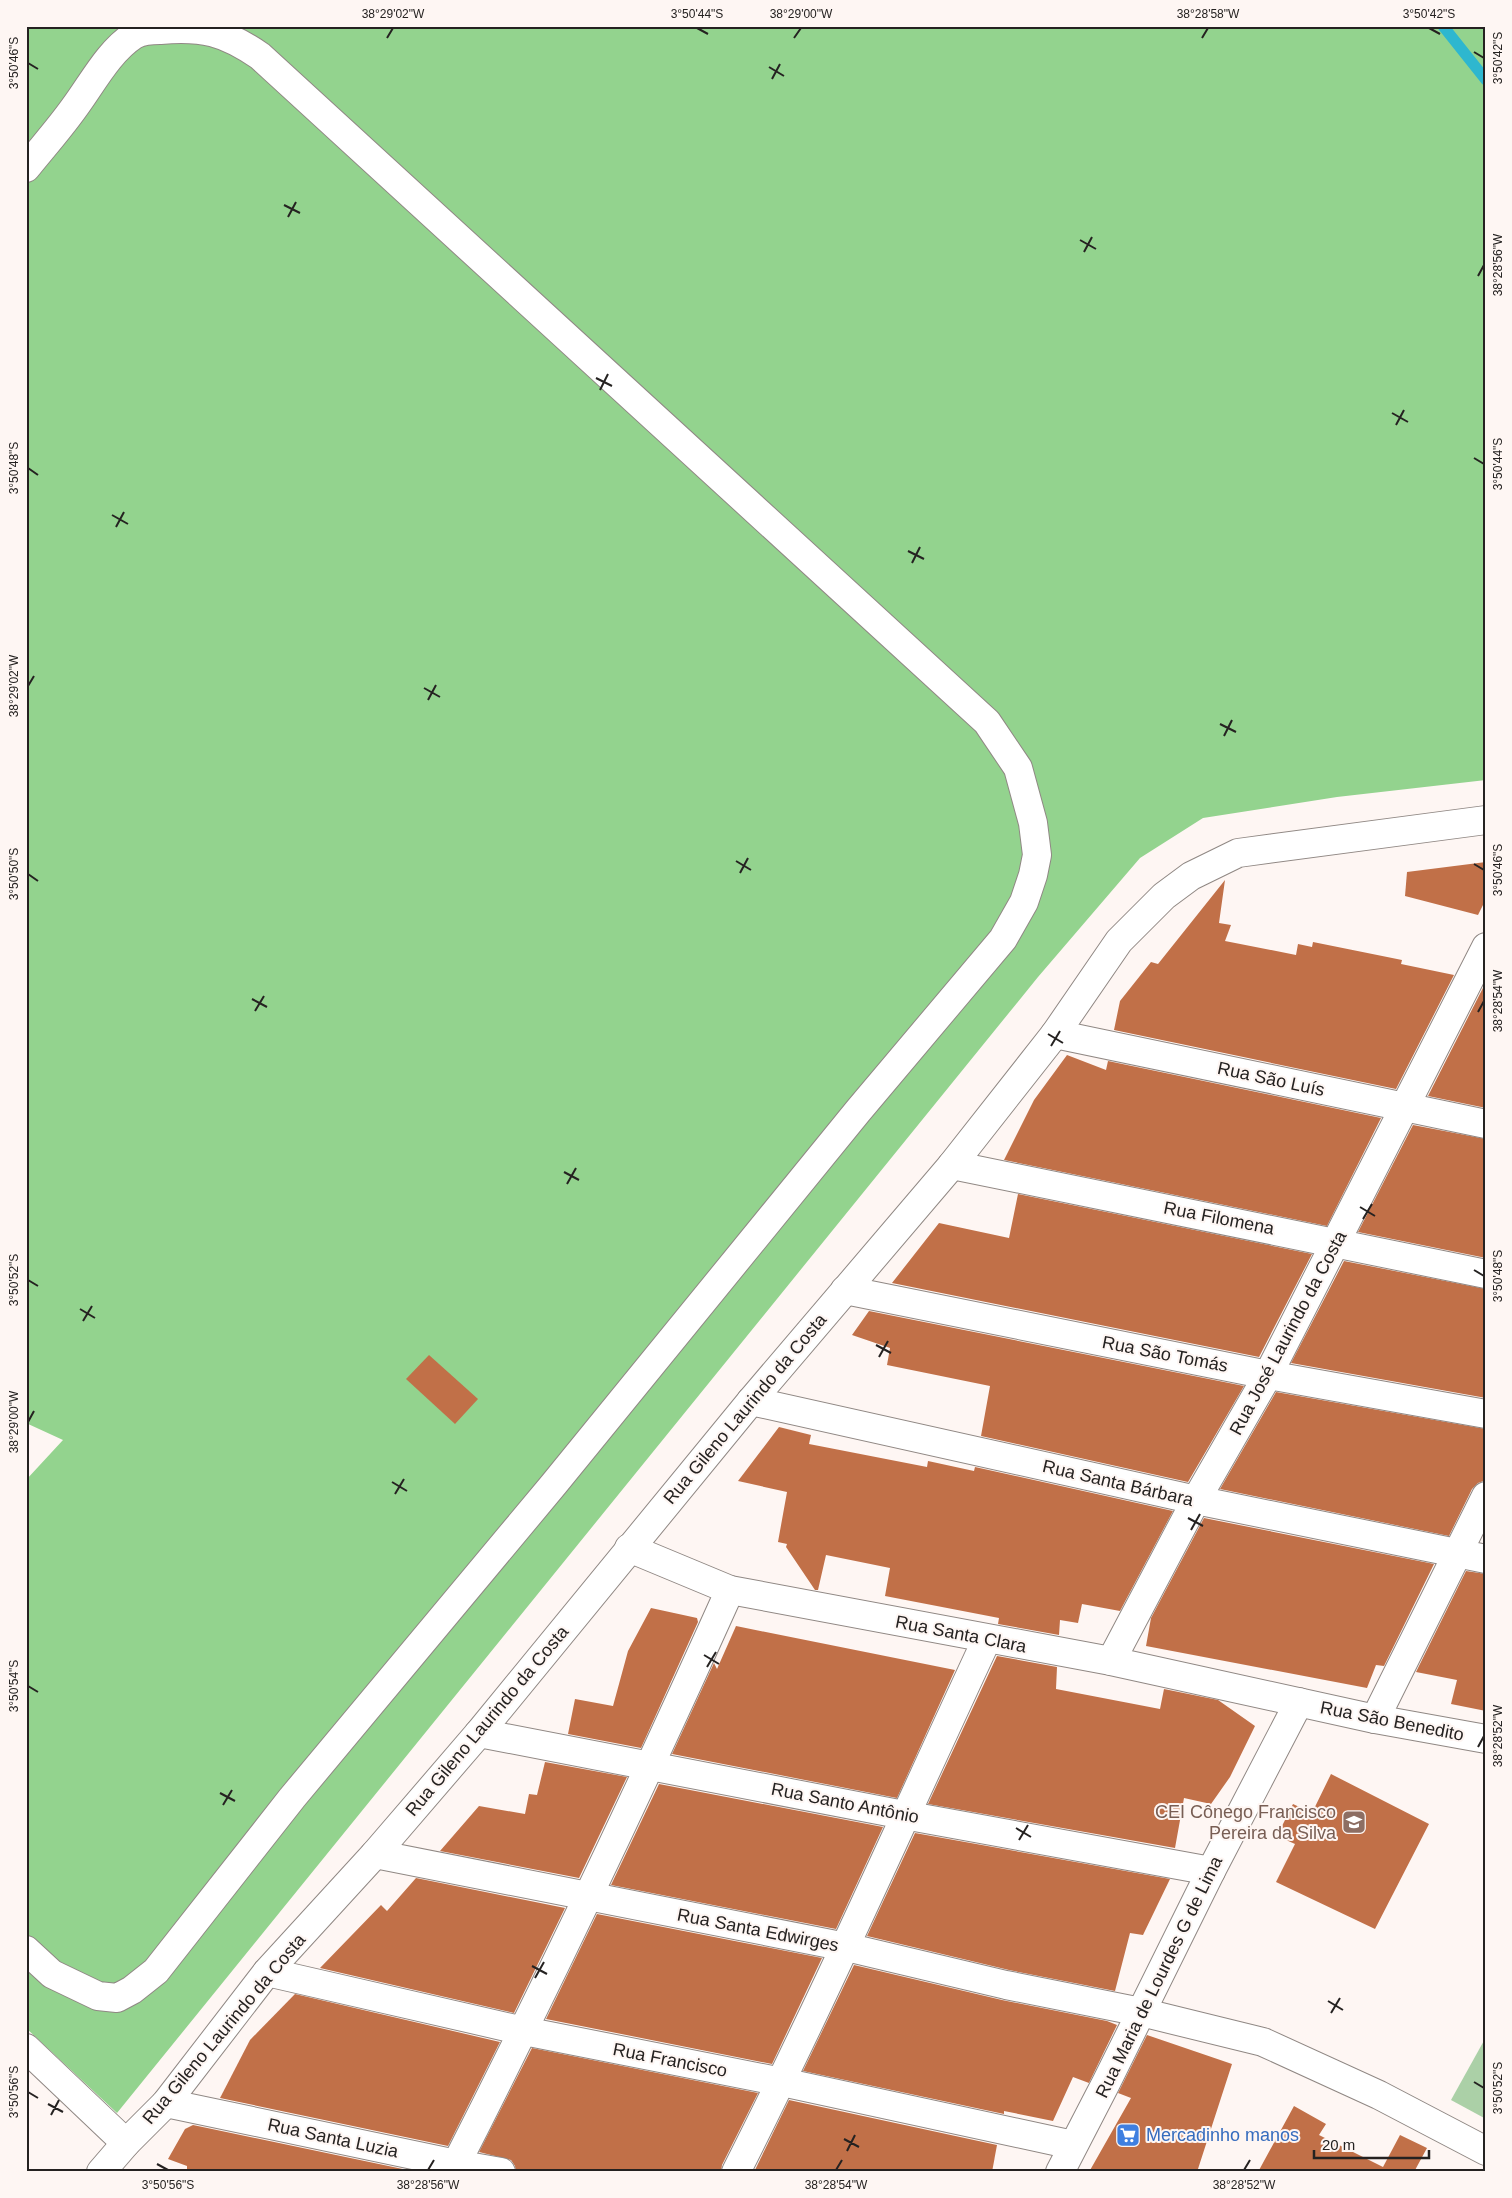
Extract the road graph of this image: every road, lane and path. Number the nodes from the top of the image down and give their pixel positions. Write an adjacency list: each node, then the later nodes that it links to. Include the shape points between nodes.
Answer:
1 (26, 168): 33 (street, via 106,64 123,44 137,34 187,27 238,41 260,56 421,202 987,722 1018,768 1033,823 1037,855 1024,902 1003,939 292,1798 156,1971 117,1998 98,1996 52,1974)
2 (1486, 820): 5 (street, Rua Gileno Laurindo da Costa, via 1238,854 1191,876 1164,896 1120,941)
3 (1486, 947): 4 (street, Rua José Laurindo da Costa)
4 (1478, 979): 6 (street, Rua José Laurindo da Costa)
5 (1055, 1034): 6 (street, Rua São Luís); 8 (street, Rua Gileno Laurindo da Costa)
6 (1405, 1108): 7 (street, Rua São Luís); 9 (street, Rua José Laurindo da Costa)
7 (1486, 1124)
8 (952, 1165): 9 (street, Rua Filomena); 11 (street, Rua Gileno Laurindo da Costa)
9 (1337, 1242): 10 (street, Rua Filomena); 12 (street, Rua José Laurindo da Costa)
10 (1486, 1274)
11 (845, 1290): 12 (street, Rua São Tomás); 13 (street, Rua Gileno Laurindo da Costa)
12 (1268, 1375): 14 (street, Rua São Tomás); 16 (street, Rua José Laurindo da Costa)
13 (751, 1401): 16 (street, Rua Santa Bárbara); 17 (street, Rua Gileno Laurindo da Costa)
14 (1486, 1414)
15 (1486, 1496): 18 (street)
16 (1196, 1500): 18 (street, Rua Santa Bárbara); 22 (street, Rua José Laurindo da Costa)
17 (629, 1548): 20 (street, Rua Santa Clara); 25 (street, Rua Gileno Laurindo da Costa)
18 (1456, 1553): 19 (street, Rua Santa Bárbara); 24 (street)
19 (1486, 1559)
20 (730, 1590): 21 (street, Rua Santa Clara); 27 (street)
21 (987, 1639): 22 (street, Rua Santa Clara); 28 (street)
22 (1111, 1661): 23 (street, Rua Santa Clara)
23 (1299, 1702): 24 (street, Rua São Benedito); 30 (street, Rua Maria de Lourdes G de Lima)
24 (1375, 1719): 26 (street, Rua São Benedito)
25 (479, 1733): 27 (street, Rua Santo Antônio); 29 (street, Rua Gileno Laurindo da Costa)
26 (1486, 1739)
27 (651, 1766): 28 (street, Rua Santo Antônio); 31 (street)
28 (904, 1815): 30 (street, Rua Santo Antônio); 32 (street)
29 (375, 1854): 31 (street, Rua Santa Edwirges); 34 (street, Rua Gileno Laurindo da Costa)
30 (1211, 1871): 35 (street, Rua Maria de Lourdes G de Lima)
31 (590, 1897): 32 (street, Rua Santa Edwirges); 36 (street)
32 (846, 1948): 35 (street, Rua Santa Edwirges); 38 (street)
33 (26, 1950)
34 (267, 1972): 36 (street, Rua Francisco); 39 (street, Rua Gileno Laurindo da Costa)
35 (1141, 2012): 41 (street, Rua Maria de Lourdes G de Lima); 42 (street, Rua Santa Edwirges, via 1263,2042 1379,2095)
36 (524, 2031): 38 (street, Rua Francisco); 43 (street)
37 (26, 2048): 40 (street)
38 (782, 2082): 41 (street, Rua Francisco); 46 (street)
39 (166, 2103): 40 (street, Rua Gileno Laurindo da Costa); 43 (street, Rua Santa Luzia)
40 (126, 2143): 44 (street, Rua Gileno Laurindo da Costa)
41 (1073, 2144): 47 (street, Rua Maria de Lourdes G de Lima)
42 (1486, 2151)
43 (454, 2168): 45 (street, Rua Santa Luzia)
44 (101, 2172)
45 (501, 2172)
46 (736, 2172)
47 (1060, 2172)

